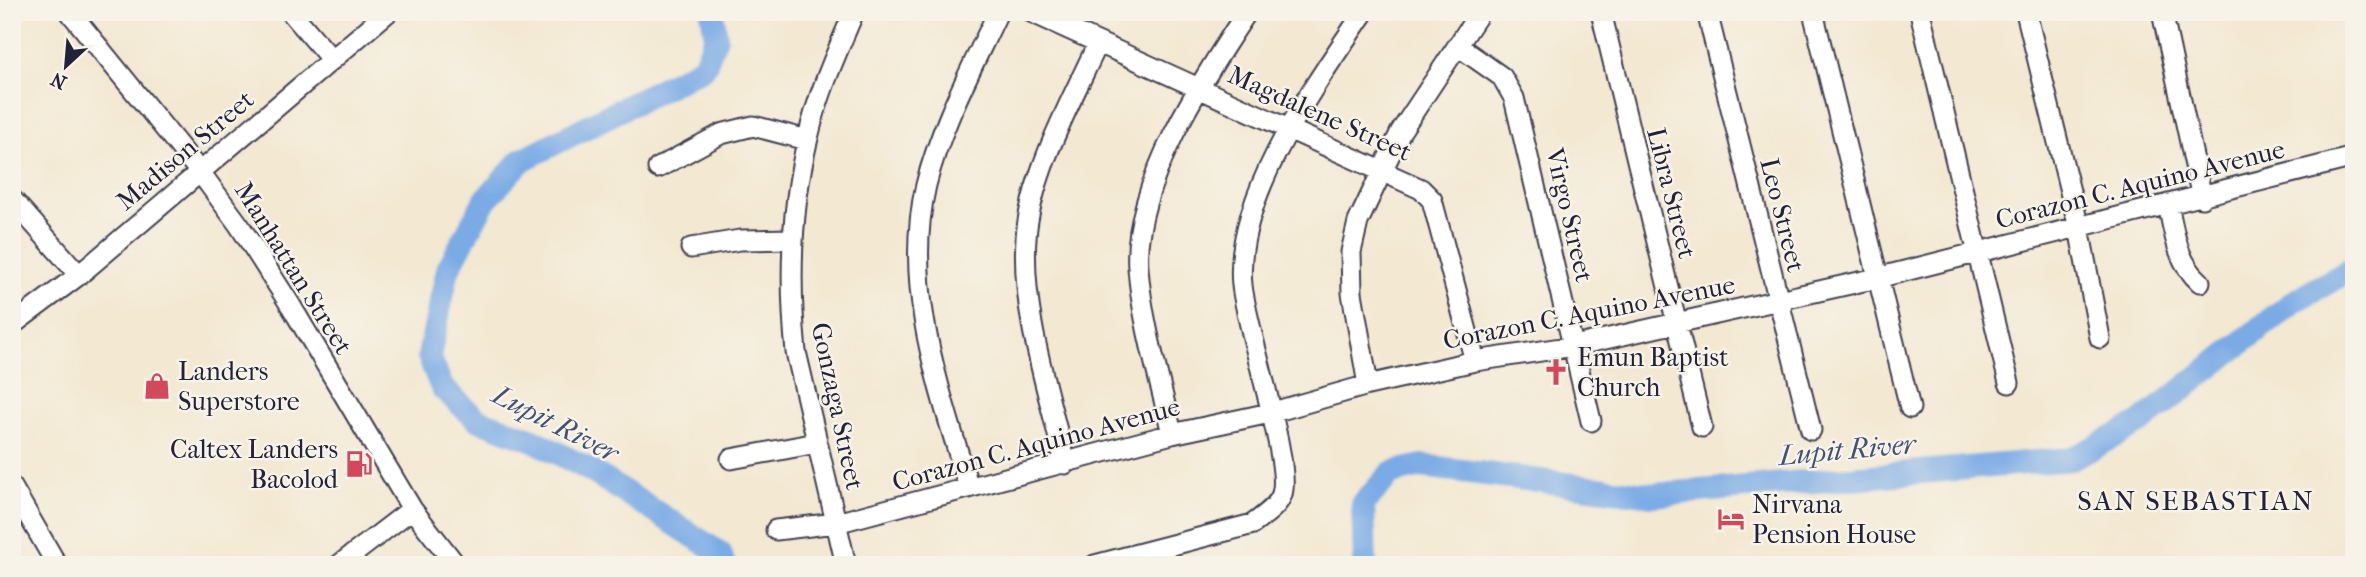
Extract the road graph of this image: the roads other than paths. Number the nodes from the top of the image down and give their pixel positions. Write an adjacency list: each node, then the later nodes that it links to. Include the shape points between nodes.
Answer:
1 (70, 12): 26 (street, Manhattan Street)
2 (291, 12): 19 (street)
3 (388, 12): 19 (street, Madison Street)
4 (853, 12): 22 (street, Gonzaga Street, via 824,82)
5 (998, 12): 55 (street, via 943,131 926,187 919,249 922,322)
6 (1031, 12): 16 (street, Magdalene Street)
7 (1247, 12): 20 (street)
8 (1364, 12): 21 (street)
9 (1480, 12): 18 (street)
10 (1601, 12): 38 (street, Libra Street)
11 (1707, 12): 37 (street, Leo Street)
12 (1813, 12): 35 (street)
13 (1920, 12): 33 (street)
14 (2026, 12): 30 (street)
15 (2162, 12): 27 (street)
16 (1054, 17): 17 (street, Magdalene Street)
17 (1098, 43): 20 (street, Magdalene Street); 53 (street, via 1042,169 1026,237 1030,309)
18 (1458, 46): 25 (street); 41 (street, Virgo Street, via 1502,77 1514,98)
19 (332, 60): 26 (street, Madison Street)
20 (1198, 86): 21 (street, Magdalene Street); 50 (street, via 1150,194 1139,237 1138,268 1146,317)
21 (1291, 128): 25 (street, Magdalene Street); 46 (street, via 1262,188 1241,262 1242,288)
22 (807, 140): 24 (street, via 753,126 721,134); 31 (street, Gonzaga Street)
23 (2354, 158): 27 (street, Corazon C. Aquino Avenue)
24 (658, 168)
25 (1380, 170): 42 (street, Magdalene Street, via 1408,181 1432,200); 44 (street, via 1351,252 1352,293)
26 (200, 172): 34 (street, Madison Street); 56 (street, Manhattan Street, via 265,263)
27 (2202, 198): 29 (street, Corazon C. Aquino Avenue)
28 (12, 200): 34 (street)
29 (2168, 204): 30 (street, Corazon C. Aquino Avenue); 36 (street, via 2180,256)
30 (2079, 228): 33 (street, Corazon C. Aquino Avenue); 40 (street)
31 (793, 239): 32 (street, via 740,240); 51 (street, Gonzaga Street, via 792,320)
32 (691, 248)
33 (1978, 251): 35 (street, Corazon C. Aquino Avenue); 43 (street)
34 (79, 275): 39 (street, Madison Street)
35 (1877, 278): 37 (street, Corazon C. Aquino Avenue); 45 (street)
36 (2200, 282)
37 (1777, 300): 38 (street, Corazon C. Aquino Avenue); 49 (street, Leo Street)
38 (1676, 323): 41 (street, Corazon C. Aquino Avenue); 48 (street, Libra Street)
39 (12, 325)
40 (2100, 338)
41 (1574, 346): 42 (street, Corazon C. Aquino Avenue); 47 (street, Virgo Street)
42 (1475, 361): 44 (street, Corazon C. Aquino Avenue)
43 (2009, 383)
44 (1368, 385): 46 (street, Corazon C. Aquino Avenue)
45 (1910, 408)
46 (1270, 413): 50 (street, Corazon C. Aquino Avenue); 63 (street, via 1284,480 1282,495 1271,510 1252,524)
47 (1591, 421)
48 (1702, 427)
49 (1811, 430)
50 (1172, 434): 53 (street, Corazon C. Aquino Avenue)
51 (817, 443): 52 (street); 57 (street, Gonzaga Street)
52 (731, 459)
53 (1065, 464): 55 (street, Corazon C. Aquino Avenue)
54 (12, 487): 59 (street)
55 (968, 488): 57 (street, Corazon C. Aquino Avenue)
56 (412, 509): 60 (street); 61 (street, Manhattan Street)
57 (836, 523): 58 (street, Corazon C. Aquino Avenue); 62 (street, Gonzaga Street)
58 (776, 530)
59 (57, 565)
60 (340, 565)
61 (456, 565)
62 (846, 565)
63 (1095, 565)

